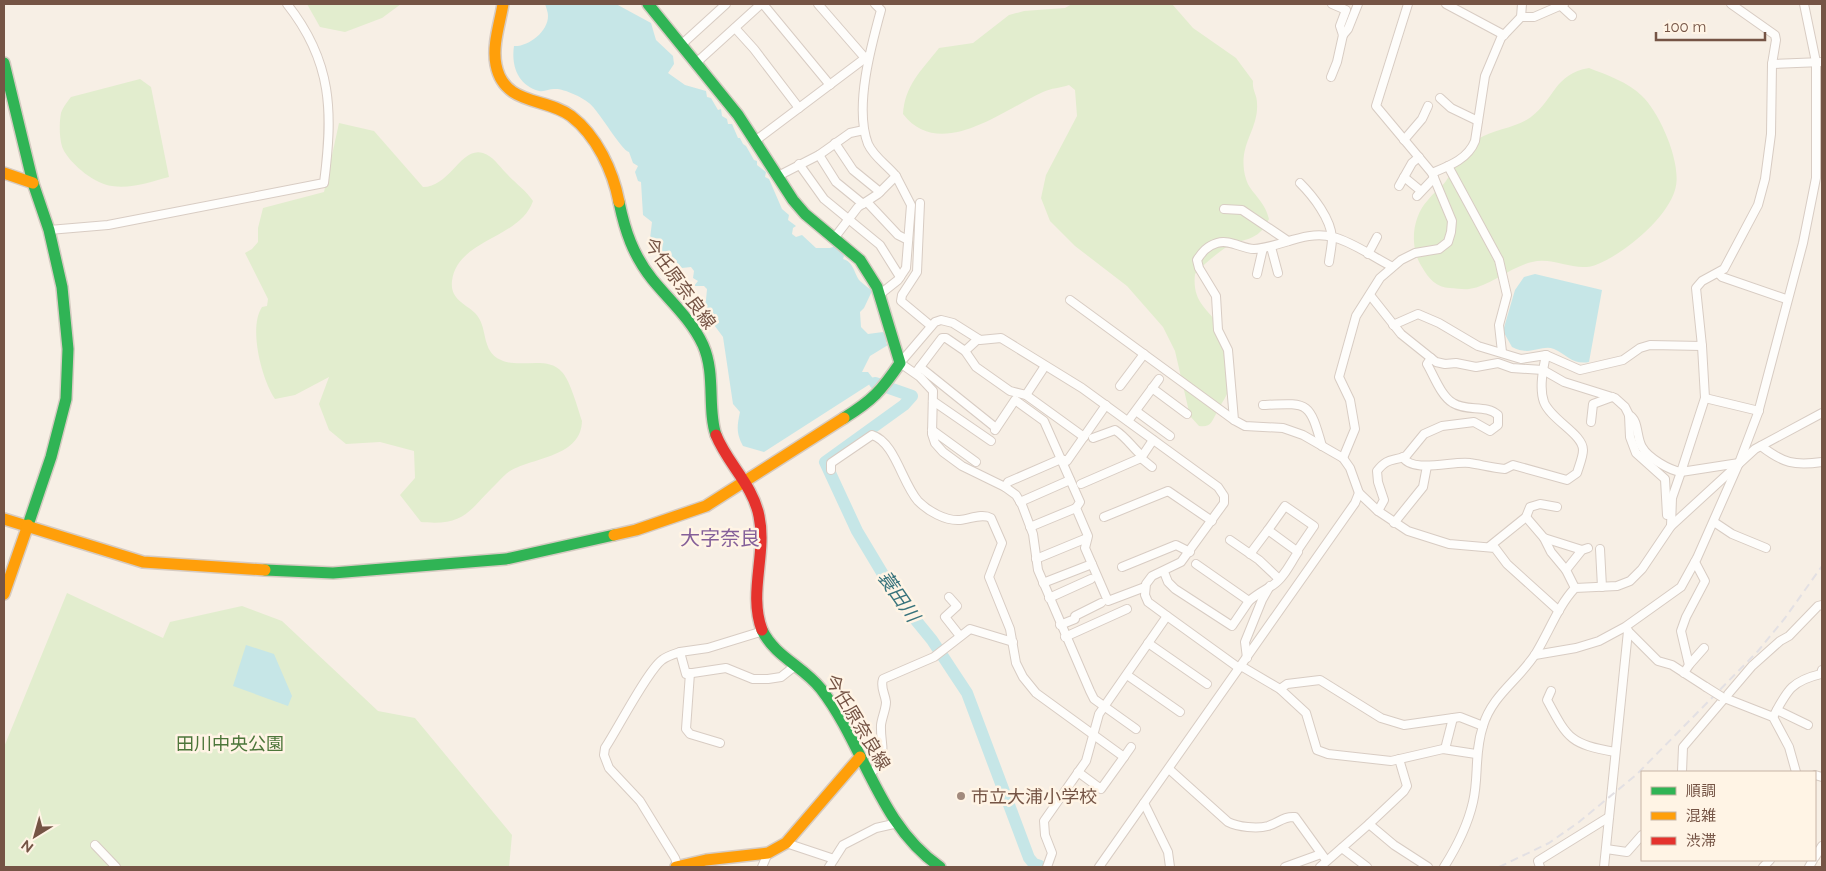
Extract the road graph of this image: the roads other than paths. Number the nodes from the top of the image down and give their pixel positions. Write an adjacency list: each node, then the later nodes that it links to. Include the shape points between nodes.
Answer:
1 (287, 4): 55 (street, via 301,22 322,67 327,87 328,146 324,183 108,225)
2 (503, 4): 123 (street, 今任原奈良線, via 494,57 498,73 512,93 524,100 555,107 579,122 603,157 614,182 629,242 663,293 700,338 706,352 719,444)
3 (648, 4): 21 (street)
4 (726, 4): 21 (street)
5 (762, 4): 18 (street); 28 (street)
6 (818, 4): 22 (street)
7 (1332, 4): 19 (street, via 1346,10 1340,26)
8 (1358, 4): 19 (street)
9 (1408, 4): 34 (street, via 1376,106)
10 (1446, 4): 20 (street)
11 (1522, 4): 17 (street)
12 (1731, 4): 26 (street, via 1775,35)
13 (1804, 4): 23 (street)
14 (1562, 5): 16 (street); 17 (street, via 1534,17)
15 (880, 6): 22 (street)
16 (1572, 16)
17 (1521, 17): 20 (street)
18 (735, 28): 25 (street); 31 (street)
19 (1343, 35): 27 (street)
20 (1504, 35): 32 (street, via 1485,76)
21 (682, 45): 25 (street)
22 (866, 57): 28 (street); 33 (street)
23 (1819, 62): 26 (street); 46 (street)
24 (4, 63): 47 (street)
25 (696, 63): 35 (street)
26 (1772, 64): 66 (street, via 1771,134 1765,179 1758,205 1724,269)
27 (1331, 77)
28 (830, 85): 31 (street)
29 (1440, 98): 32 (street, via 1450,108)
30 (1428, 106): 34 (street, via 1422,119)
31 (799, 108): 35 (street)
32 (1478, 121): 40 (street, via 1472,150)
33 (864, 130): 36 (street, via 850,133); 44 (street, via 869,145)
34 (1404, 140): 38 (street)
35 (755, 141): 43 (street)
36 (835, 143): 37 (street); 50 (street, via 853,170)
37 (819, 155): 39 (street); 51 (street, via 836,182)
38 (1419, 157): 42 (street); 45 (street)
39 (799, 164): 43 (street); 54 (street, via 824,199)
40 (1448, 166): 42 (street); 78 (street, via 1499,260 1507,295 1499,325)
41 (4, 173): 47 (street)
42 (1433, 175): 45 (street, via 1419,194); 64 (street, via 1452,221 1448,242 1439,249 1415,253)
43 (778, 176): 57 (street, via 805,214)
44 (896, 176): 50 (street); 59 (street, via 911,205)
45 (1404, 177): 49 (street)
46 (1819, 179): 71 (street)
47 (33, 183): 55 (street)
48 (1300, 183): 58 (street, via 1318,206)
49 (1399, 186)
50 (880, 192): 51 (street)
51 (865, 203): 54 (street); 59 (street)
52 (920, 203): 74 (street, via 917,272 901,301)
53 (1224, 209): 60 (street, via 1242,210)
54 (849, 218): 57 (street); 68 (street, via 880,245)
55 (49, 230): 138 (street, via 68,349 66,399)
56 (1377, 236): 62 (street)
57 (835, 237): 69 (street, via 860,260)
58 (1332, 237): 60 (street, via 1307,235); 62 (street); 63 (street)
59 (908, 240): 68 (street, via 906,268)
60 (1288, 241): 61 (street)
61 (1267, 248): 65 (street); 67 (street); 100 (street, via 1250,249 1233,243 1217,243 1202,252 1197,260 1216,296 1218,330 1228,350)
62 (1368, 254): 64 (street)
63 (1329, 262)
64 (1391, 266): 70 (street)
65 (1278, 273)
66 (1718, 273): 71 (street); 76 (street, via 1696,288)
67 (1257, 274)
68 (900, 277): 69 (street)
69 (879, 295): 82 (street)
70 (1370, 295): 73 (street); 113 (street, via 1356,316 1340,366 1339,377 1350,400 1354,428)
71 (1786, 299): 96 (street)
72 (1070, 300): 79 (street)
73 (1393, 325): 78 (street, via 1418,314 1478,346); 81 (street)
74 (931, 326): 75 (street, via 946,320); 82 (street)
75 (978, 339): 77 (street); 83 (street, via 1000,338)
76 (1702, 346): 80 (street, via 1650,345 1623,360 1580,370); 91 (street)
77 (965, 351): 84 (street, via 942,338); 89 (street, via 976,367 1010,391)
78 (1502, 352): 80 (street, via 1521,359)
79 (1144, 354): 87 (street); 100 (street)
80 (1546, 355): 85 (street)
81 (1431, 358): 85 (street, via 1445,364 1476,367 1498,363 1512,368); 112 (street, via 1427,364 1451,402 1493,411 1498,415 1498,426 1490,431 1474,422 1442,426 1424,434)
82 (900, 363): 84 (street); 123 (street, via 872,400)
83 (1045, 366): 89 (street); 93 (street)
84 (918, 370): 92 (street, via 930,385); 114 (street, via 996,429 1014,400 1044,421)
85 (1543, 370): 90 (street, via 1564,382); 118 (street, via 1544,401 1552,415 1581,443 1583,450 1577,473 1567,480 1513,465 1505,469 1470,462)
86 (1159, 378): 88 (street)
87 (1120, 386)
88 (1152, 388): 95 (street); 98 (street)
89 (1026, 395): 105 (street)
90 (1612, 397): 99 (street, via 1625,407); 102 (street, via 1593,404)
91 (1705, 398): 96 (street); 121 (street)
92 (933, 401): 103 (street); 108 (street)
93 (1106, 405): 101 (street); 105 (street)
94 (1263, 405): 109 (street, via 1296,403 1305,406 1313,418)
95 (1136, 411): 101 (street); 104 (street)
96 (1759, 411): 117 (street)
97 (1822, 413): 110 (street)
98 (1187, 414)
99 (1629, 415): 121 (street, via 1635,421 1639,440 1648,455); 137 (street, via 1630,438 1636,453 1665,478 1667,518)
100 (1234, 420): 109 (street, via 1245,426 1283,428)
101 (1128, 421): 107 (street)
102 (1590, 422)
103 (932, 430): 115 (street); 125 (street, via 935,442 943,452 975,474)
104 (1170, 436)
105 (1084, 437): 114 (street, via 1067,461)
106 (1094, 438): 111 (street, via 1115,430)
107 (1153, 440): 111 (street); 134 (street, via 1218,487 1224,496 1224,504)
108 (991, 441)
109 (1322, 446): 113 (street)
110 (1761, 446): 116 (street, via 1778,460 1804,465); 117 (street)
111 (1141, 457): 119 (street); 124 (street)
112 (1403, 457): 118 (street); 130 (street, via 1390,458 1377,470 1384,500)
113 (1343, 458): 126 (street)
114 (1061, 459): 122 (street); 125 (street, via 1008,482)
115 (976, 462)
116 (1822, 462)
117 (1739, 463): 121 (street); 135 (street); 137 (street)
118 (1427, 466): 136 (street, via 1423,486)
119 (1152, 467)
120 (831, 470): 178 (street, via 831,462 872,435 886,443 912,493 930,510 954,520 990,518 1002,543 989,578)
121 (1681, 472): 137 (street, via 1672,498)
122 (1070, 480): 127 (street); 129 (street, via 1080,502)
123 (744, 481): 138 (street, via 706,506 636,530 506,559 333,573 143,562); 175 (street, 今任原奈良線, via 759,512 757,604)
124 (1081, 484)
125 (1005, 487): 127 (street)
126 (1359, 493): 130 (street); 183 (street)
127 (1020, 502): 139 (street)
128 (1558, 507): 132 (street, via 1534,505)
129 (1076, 508): 139 (street); 141 (street)
130 (1378, 511): 136 (street)
131 (1104, 516): 134 (street, via 1168,491)
132 (1526, 516): 142 (street); 144 (street)
133 (4, 519): 138 (street)
134 (1212, 521): 148 (street)
135 (1714, 522): 145 (street, via 1732,534); 151 (street)
136 (1394, 523): 144 (street, via 1425,538 1449,544)
137 (1671, 526): 162 (street, via 1642,569 1630,580 1617,586)
138 (28, 527): 164 (street)
139 (1030, 527): 150 (street)
140 (1268, 530): 147 (street); 147 (street, via 1285,506 1314,526); 149 (street)
141 (1087, 538): 150 (street); 152 (street, via 1085,548)
142 (1544, 538): 155 (street); 155 (street, via 1585,549)
143 (1230, 540): 149 (street)
144 (1490, 546): 171 (street)
145 (1766, 548)
146 (1600, 549): 162 (street)
147 (1297, 551): 158 (street)
148 (1190, 552): 154 (street, via 1176,546); 156 (street)
149 (1250, 554): 158 (street)
150 (1036, 560): 159 (street)
151 (1695, 562): 174 (street, via 1681,587); 184 (street, via 1705,581 1682,631)
152 (1092, 564): 159 (street); 161 (street, via 1108,601)
153 (1196, 564): 167 (street)
154 (1122, 567)
155 (1566, 570): 163 (street)
156 (1164, 572): 161 (street, via 1152,576); 167 (street, via 1175,589 1232,626)
157 (1092, 579): 166 (street)
158 (1280, 579): 160 (street)
159 (1043, 583): 166 (street)
160 (1270, 586): 167 (street); 183 (street, via 1245,642)
161 (1145, 587): 172 (street, via 1148,602)
162 (1602, 587): 163 (street)
163 (1575, 588): 171 (street)
164 (4, 594)
165 (949, 597): 176 (street, via 957,606 945,616)
166 (1049, 598): 173 (street)
167 (1249, 600)
168 (1101, 603): 173 (street)
169 (1822, 605): 194 (street, via 1752,666)
170 (1127, 609): 177 (street)
171 (1559, 611): 182 (street)
172 (1167, 616): 179 (street); 186 (street)
173 (1060, 625): 177 (street)
174 (1626, 629): 182 (street, via 1576,648); 187 (street, via 1658,661); 206 (street)
175 (763, 631): 181 (street, via 708,648); 185 (street, 今任原奈良線, via 779,653)
176 (960, 636): 178 (street, via 976,629); 215 (street, via 934,657 883,679 881,685 886,702 881,725 884,752 880,765)
177 (1066, 637): 195 (street, via 1094,699)
178 (1013, 642): 202 (street, via 1016,663 1036,693)
179 (1148, 644): 190 (street); 191 (street)
180 (1704, 648): 184 (street)
181 (680, 652): 189 (street, via 686,674); 230 (street, via 660,660 651,672 604,755 610,768 640,802 675,858)
182 (1535, 655): 200 (street, via 1497,698)
183 (1247, 658): 186 (street)
184 (1689, 665): 187 (street)
185 (795, 666): 189 (street, via 781,677 768,679 753,679 726,668); 208 (street, 今任原奈良線, via 819,687)
186 (1240, 667): 192 (street); 211 (street)
187 (1684, 673): 194 (street, bridge)
188 (1822, 673): 197 (street, via 1798,681 1785,693)
189 (690, 674): 203 (street, via 686,729 690,734)
190 (1126, 675): 195 (street); 196 (street)
191 (1207, 684)
192 (1280, 689): 198 (street, via 1296,682 1320,680 1391,722 1404,725); 210 (street, via 1306,713 1317,750 1373,760)
193 (1551, 691): 206 (street, via 1547,700 1563,731 1586,747)
194 (1724, 697): 197 (street); 212 (street, via 1683,747)
195 (1105, 706): 201 (street); 202 (street)
196 (1180, 712)
197 (1775, 713): 199 (street); 213 (street)
198 (1453, 718): 200 (street, via 1460,717); 205 (street)
199 (1808, 725)
200 (1483, 726): 207 (street)
201 (1136, 729)
202 (1093, 736): 209 (street); 214 (street, via 1086,761)
203 (720, 743)
204 (1131, 747): 209 (street)
205 (1445, 749): 207 (street); 210 (street)
206 (1615, 752): 217 (street)
207 (1476, 754): 241 (street, via 1474,800)
208 (860, 757): 215 (street, 今任原奈良線); 221 (street)
209 (1124, 757): 214 (street, via 1101,789)
210 (1399, 759): 219 (street, via 1406,786 1404,791)
211 (1169, 769): 216 (street); 226 (street, via 1236,826 1268,826 1295,817)
212 (1682, 771)
213 (1797, 771)
214 (1078, 772): 234 (street, via 1044,821 1043,828 1052,853)
215 (870, 774): 218 (street, 今任原奈良線)
216 (1144, 802): 235 (street); 236 (street, via 1168,852)
217 (1608, 818): 224 (street); 242 (street, via 1538,861)
218 (898, 823): 227 (street, via 876,828 843,845); 233 (street, 今任原奈良線, via 918,850)
219 (1369, 824): 223 (street); 240 (street, via 1394,846)
220 (1641, 836): 224 (street, via 1626,852)
221 (786, 843): 225 (street); 227 (street)
222 (96, 845): 229 (street)
223 (1342, 848): 228 (street); 239 (street)
224 (1606, 849): 243 (street)
225 (768, 853): 230 (street, via 706,860); 231 (street)
226 (1320, 854): 228 (street); 237 (street)
227 (834, 859): 232 (street)
228 (1326, 860): 238 (street)
229 (116, 867)
230 (677, 867)
231 (762, 867)
232 (829, 867)
233 (940, 867)
234 (1047, 867)
235 (1099, 867)
236 (1170, 867)
237 (1285, 867)
238 (1320, 867)
239 (1366, 867)
240 (1428, 867)
241 (1444, 867)
242 (1540, 867)
243 (1604, 867)

